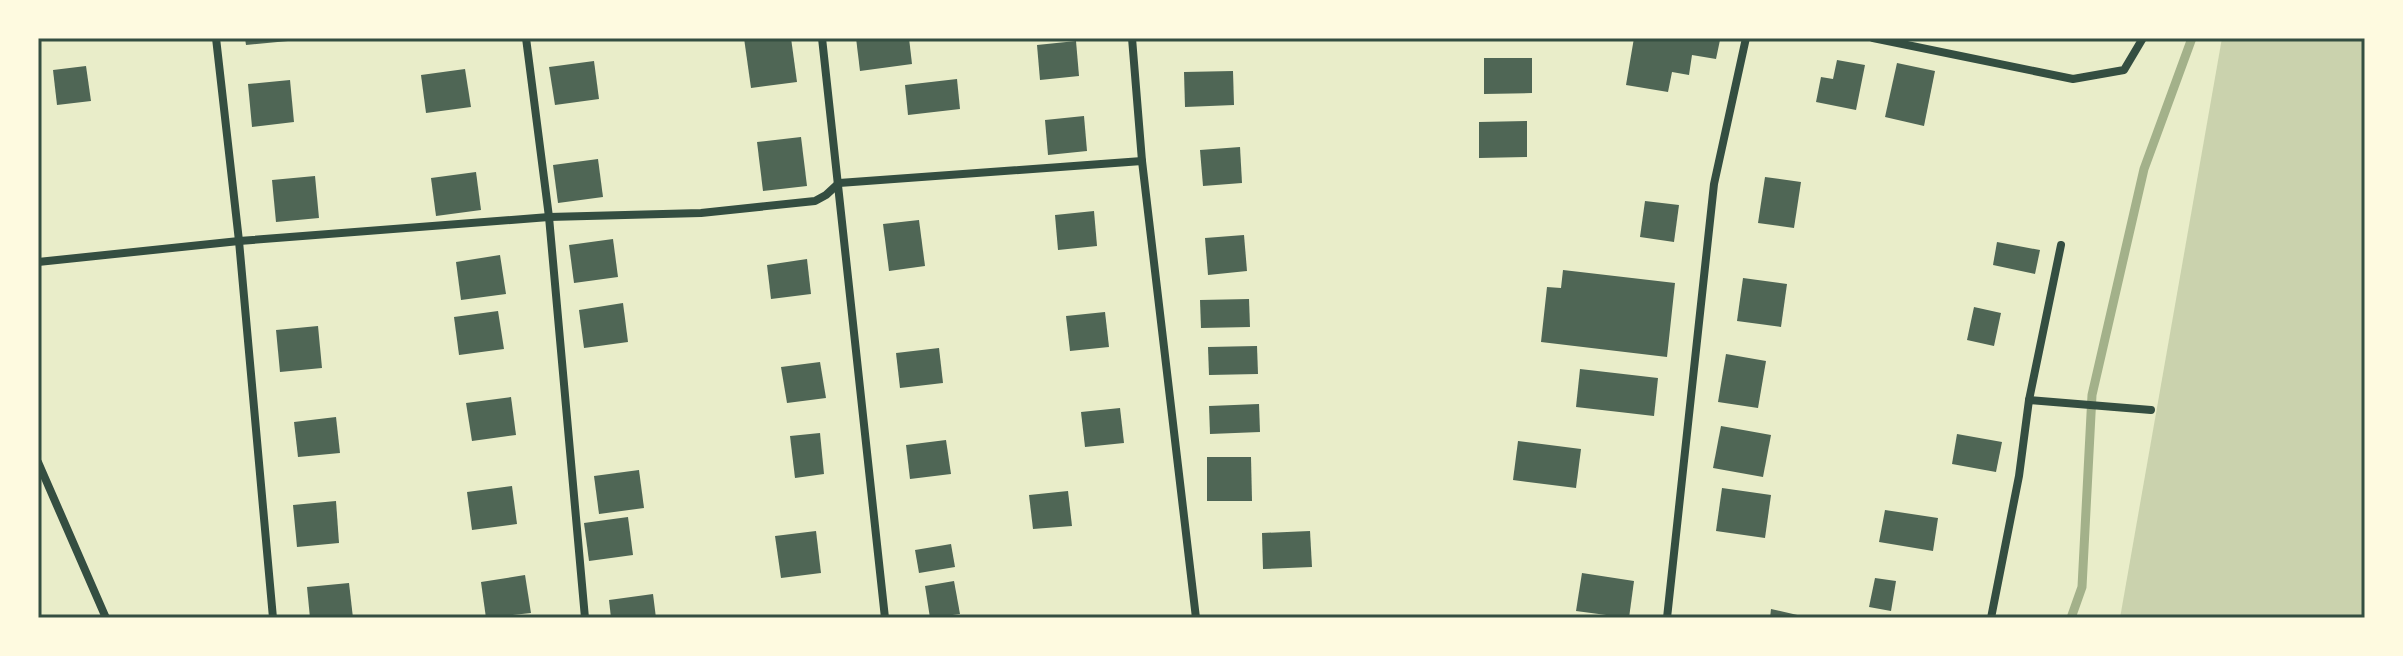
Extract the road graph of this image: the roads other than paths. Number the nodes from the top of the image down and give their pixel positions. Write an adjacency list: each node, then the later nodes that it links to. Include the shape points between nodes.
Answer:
1 (216, 38): 11 (street)
2 (526, 38): 10 (street)
3 (822, 38): 9 (street)
4 (1132, 38): 8 (street)
5 (1746, 38): 22 (street, via 1714,184)
6 (1873, 38): 7 (street, via 2073,79 2124,70)
7 (2143, 38)
8 (1142, 161): 9 (street); 21 (street)
9 (839, 183): 10 (street, via 815,201 701,213); 20 (street)
10 (549, 217): 11 (street); 19 (street)
11 (239, 241): 13 (street); 18 (street)
12 (2061, 245): 14 (street)
13 (38, 262)
14 (2029, 400): 15 (street); 23 (street)
15 (2151, 410)
16 (38, 462): 17 (street)
17 (106, 618)
18 (273, 618)
19 (585, 618)
20 (885, 618)
21 (1196, 618)
22 (1667, 618)
23 (1991, 618)

